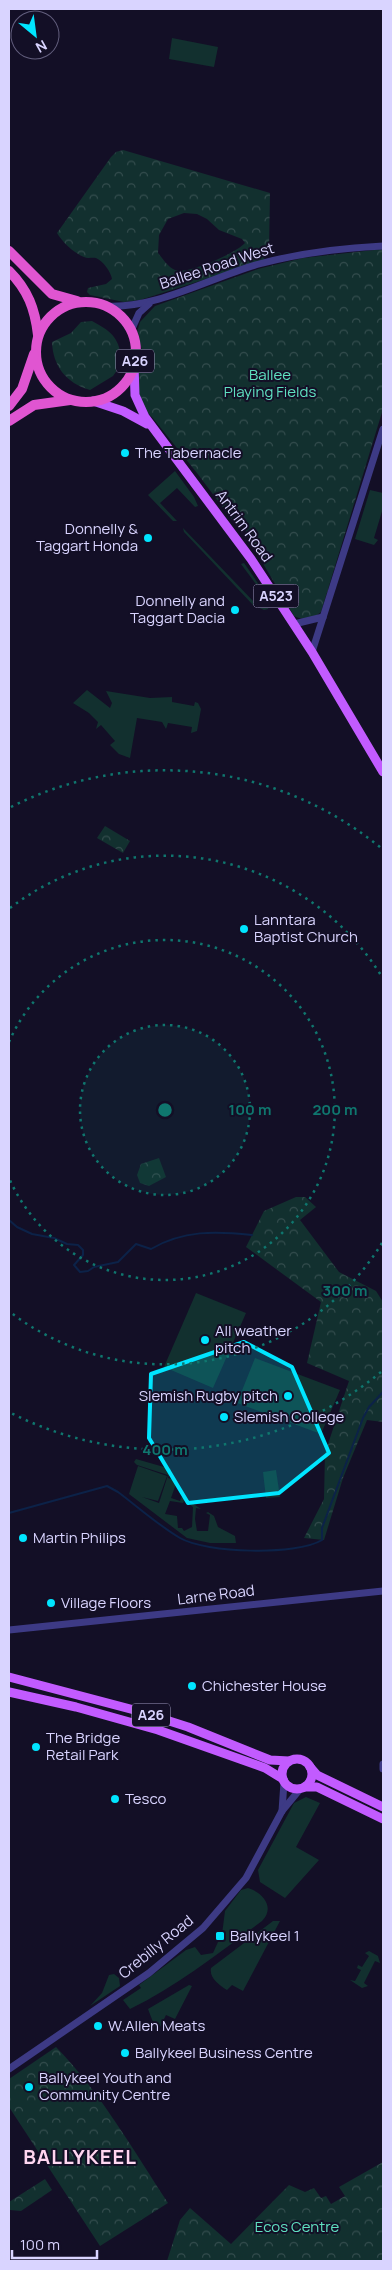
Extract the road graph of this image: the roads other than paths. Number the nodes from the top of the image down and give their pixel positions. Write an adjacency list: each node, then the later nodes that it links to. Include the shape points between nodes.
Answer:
1 (383, 246): 5 (street, Ballee Road West, via 341,248 260,264)
2 (9, 251): 4 (highway, via 52,294)
3 (9, 271): 8 (highway, A26, via 32,303)
4 (80, 302): 6 (highway); 8 (highway, A26, via 54,313)
5 (150, 303): 6 (street, Ballee Road West); 7 (street, Ballee Road West, via 139,314)
6 (106, 306): 7 (highway, A26, via 121,316)
7 (131, 331): 10 (highway, A26, via 135,344)
8 (38, 335): 9 (highway, A26)
9 (35, 350): 11 (highway, A26, via 37,363 49,386); 13 (highway, A26, via 22,389)
10 (134, 364): 12 (highway, A26, via 119,389); 15 (main road, Antrim Road / A523, via 138,404)
11 (72, 400): 12 (highway, A26); 14 (highway, A26, via 34,405)
12 (93, 401): 15 (main road, Antrim Road / A523, via 137,416)
13 (9, 406)
14 (9, 421)
15 (153, 429): 18 (main road, Antrim Road / A523, via 252,559)
16 (383, 429): 17 (street)
17 (323, 617): 18 (street); 19 (street)
18 (294, 624): 19 (main road, Antrim Road / A523)
19 (312, 652): 20 (main road, Antrim Road / A523)
20 (383, 772)
21 (383, 1591): 22 (street, Larne Road)
22 (11, 1631)
23 (9, 1677): 25 (main road, A26, via 138,1711 270,1760)
24 (9, 1692): 29 (main road, A26, via 158,1730 265,1768)
25 (290, 1761): 27 (main road, A26, via 298,1759); 29 (main road, via 283,1768)
26 (383, 1764): 28 (street)
27 (310, 1767): 30 (main road, via 312,1775); 31 (main road, A26, via 317,1775)
28 (383, 1769)
29 (284, 1781): 30 (main road, A26, via 293,1788); 32 (street, Crebilly Road)
30 (303, 1787): 32 (street, Crebilly Road); 33 (main road, A26, via 317,1787)
31 (383, 1806)
32 (282, 1811): 34 (street, Crebilly Road, via 246,1878 192,1938 149,1973)
33 (383, 1819)
34 (9, 2069)

